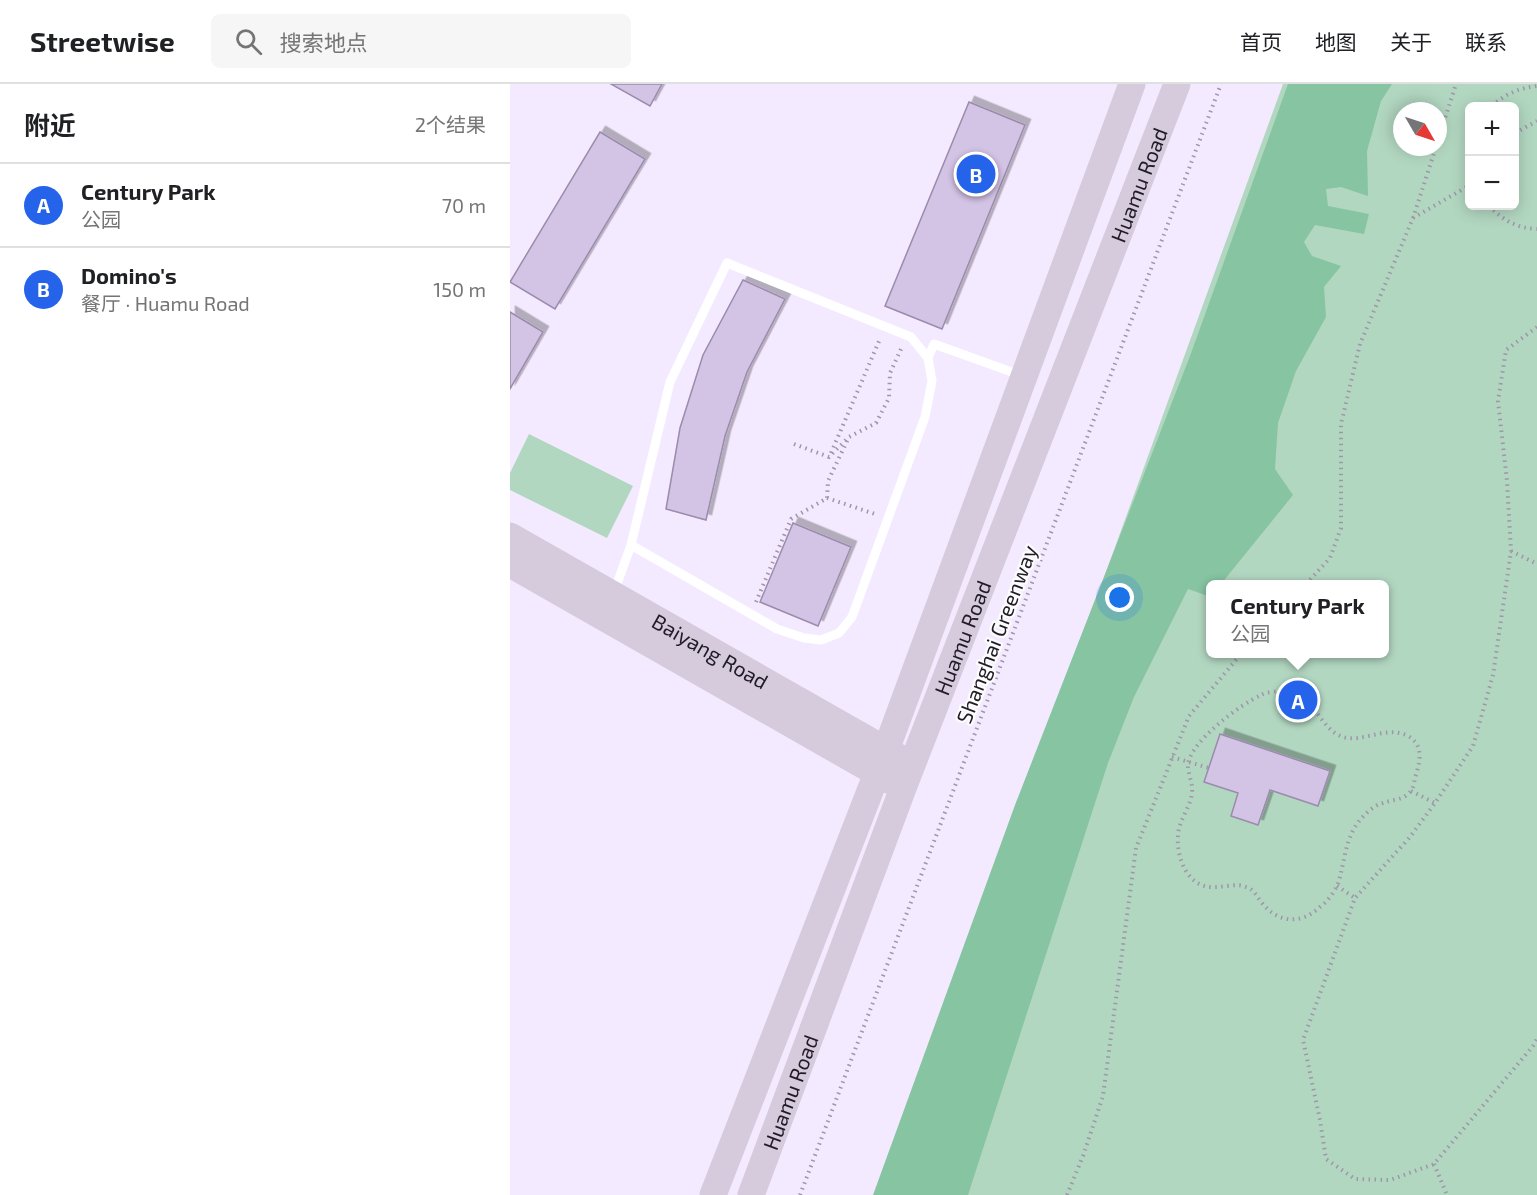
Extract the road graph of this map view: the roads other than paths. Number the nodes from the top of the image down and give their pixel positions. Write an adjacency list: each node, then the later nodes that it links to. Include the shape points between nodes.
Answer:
1 (1132, 84): 4 (main road, Huamu Road)
2 (1177, 84): 10 (main road, Huamu Road)
3 (928, 358): 4 (lane, via 934,344); 6 (lane, via 911,337 728,263 670,382); 6 (lane, via 932,381 925,417 852,617 839,633 821,640 777,629)
4 (1024, 376): 9 (main road, Huamu Road)
5 (510, 536): 8 (main road, Baiyang Road)
6 (631, 545): 8 (lane)
7 (510, 564): 9 (main road, Baiyang Road)
8 (613, 595): 9 (main road, Baiyang Road)
9 (882, 761): 10 (main road, Baiyang Road); 11 (main road, Huamu Road)
10 (907, 776): 12 (main road, Huamu Road)
11 (713, 1195)
12 (751, 1195)

